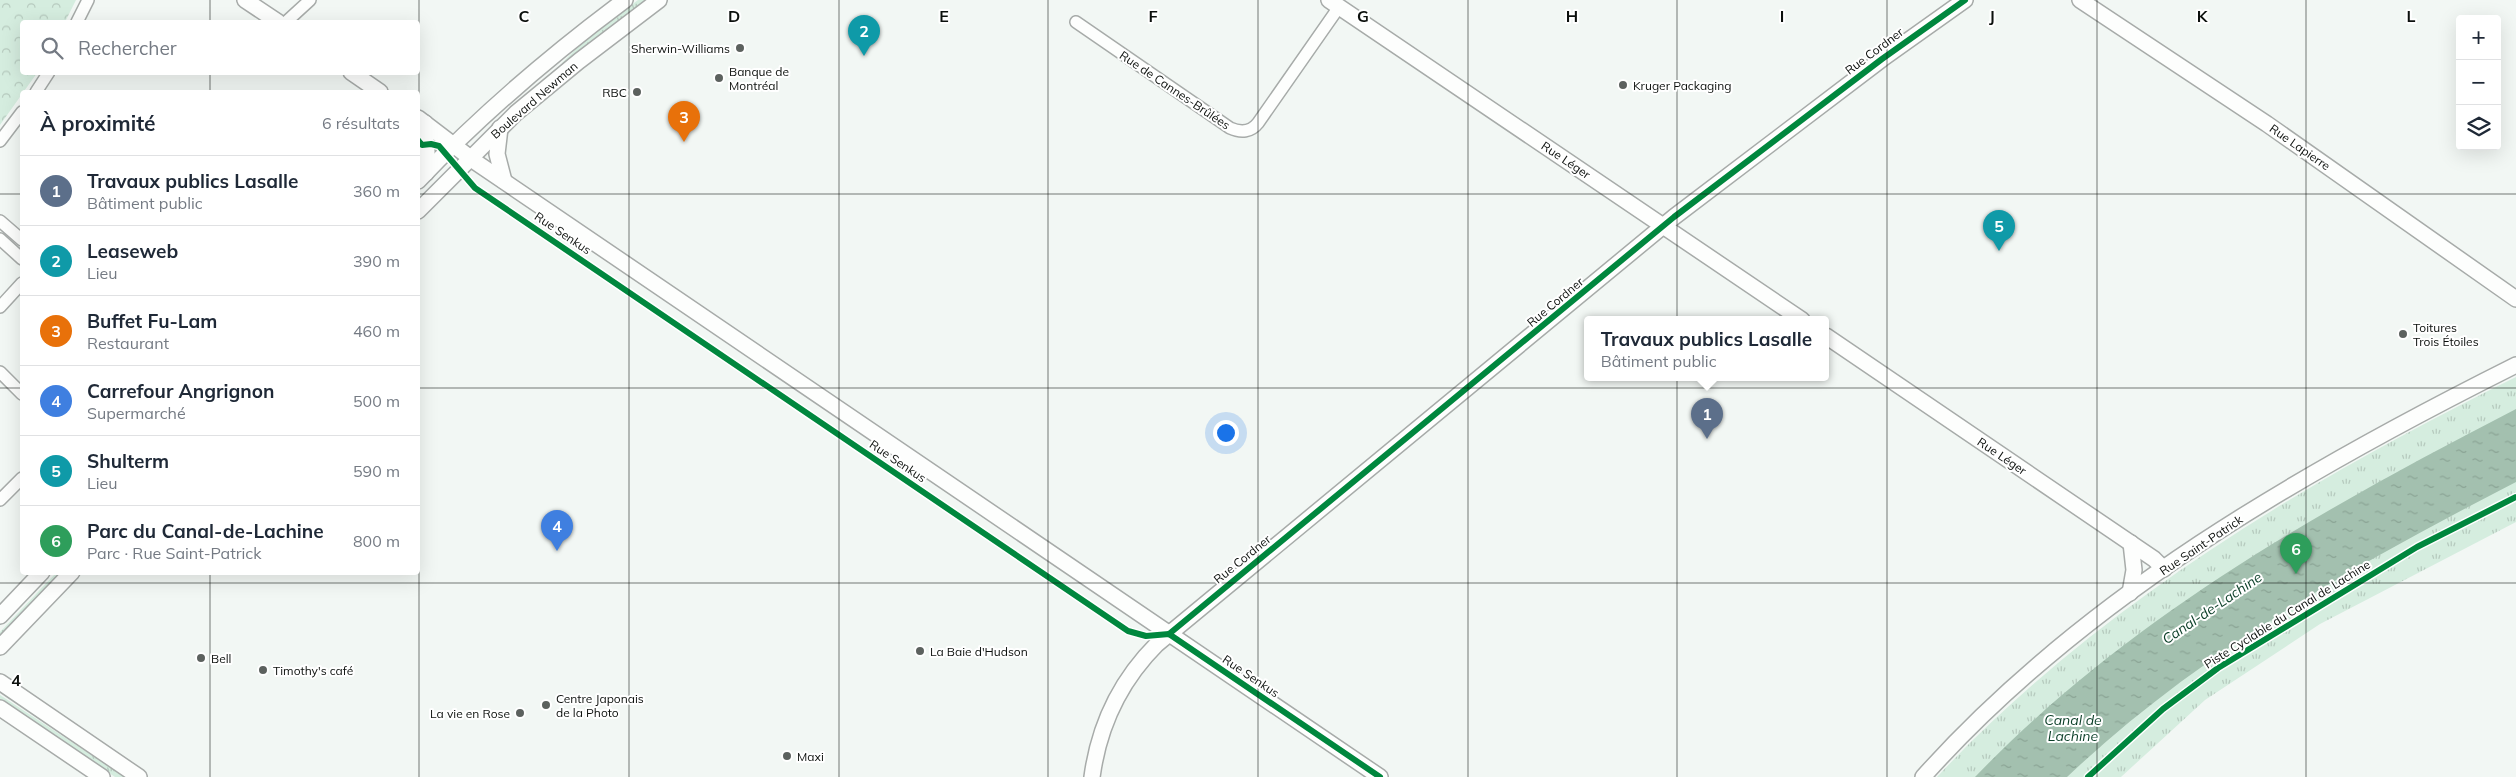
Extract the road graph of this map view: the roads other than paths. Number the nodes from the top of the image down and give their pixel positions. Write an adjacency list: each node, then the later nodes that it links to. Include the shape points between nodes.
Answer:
1 (88, 0): 9 (street)
2 (245, 0): 10 (street)
3 (310, 0): 11 (street)
4 (625, 0): 21 (street, Boulevard Newman, via 539,67)
5 (659, 0): 19 (street, Boulevard Newman, via 574,65)
6 (1966, 0): 27 (street, Rue Cordner, via 1882,59)
7 (2080, 0): 32 (street, Rue Lapierre, via 2267,124)
8 (1334, 3): 12 (street, Rue de Cannes-Brûlées, via 1258,123 1244,131 1230,128); 27 (street, Rue Léger)
9 (79, 20)
10 (275, 20)
11 (288, 20)
12 (1076, 22)
13 (47, 75): 15 (street)
14 (355, 75): 16 (street)
15 (37, 90)
16 (377, 90)
17 (20, 115): 20 (street)
18 (421, 121): 21 (street, Rue Senkus); 23 (street, via 427,152)
19 (500, 128): 22 (street, Boulevard Newman); 24 (street, via 497,154)
20 (0, 141)
21 (454, 144): 22 (street, Rue Senkus); 23 (street, Boulevard Newman)
22 (470, 157): 24 (street, Rue Senkus); 25 (street, Boulevard Newman)
23 (422, 177)
24 (504, 181): 47 (street, Rue Senkus)
25 (420, 209)
26 (0, 221): 28 (street)
27 (1664, 226): 34 (street, Rue Léger); 47 (street, Rue Cordner)
28 (20, 238)
29 (0, 239): 30 (street)
30 (20, 257)
31 (20, 285): 33 (street)
32 (2516, 300)
33 (0, 306)
34 (1796, 316)
35 (1829, 338): 41 (street, Rue Léger)
36 (2516, 365): 42 (street, Rue Saint-Patrick, via 2418,414 2234,522)
37 (0, 372): 38 (street)
38 (20, 392)
39 (20, 480): 40 (street)
40 (0, 500)
41 (2131, 543): 42 (street, Rue Léger); 45 (street, via 2134,570)
42 (2164, 569): 45 (street, Rue Saint-Patrick)
43 (39, 575): 46 (street)
44 (69, 575): 48 (street)
45 (2130, 593): 55 (street, Rue Saint-Patrick, via 2017,683)
46 (0, 616)
47 (1169, 634): 53 (street, Rue Cordner, via 1142,660 1117,696 1101,733); 54 (street, Rue Senkus)
48 (0, 647)
49 (0, 682): 52 (street)
50 (0, 708): 51 (street)
51 (102, 777)
52 (139, 777)
53 (1092, 777)
54 (1380, 777)
55 (1923, 777)

